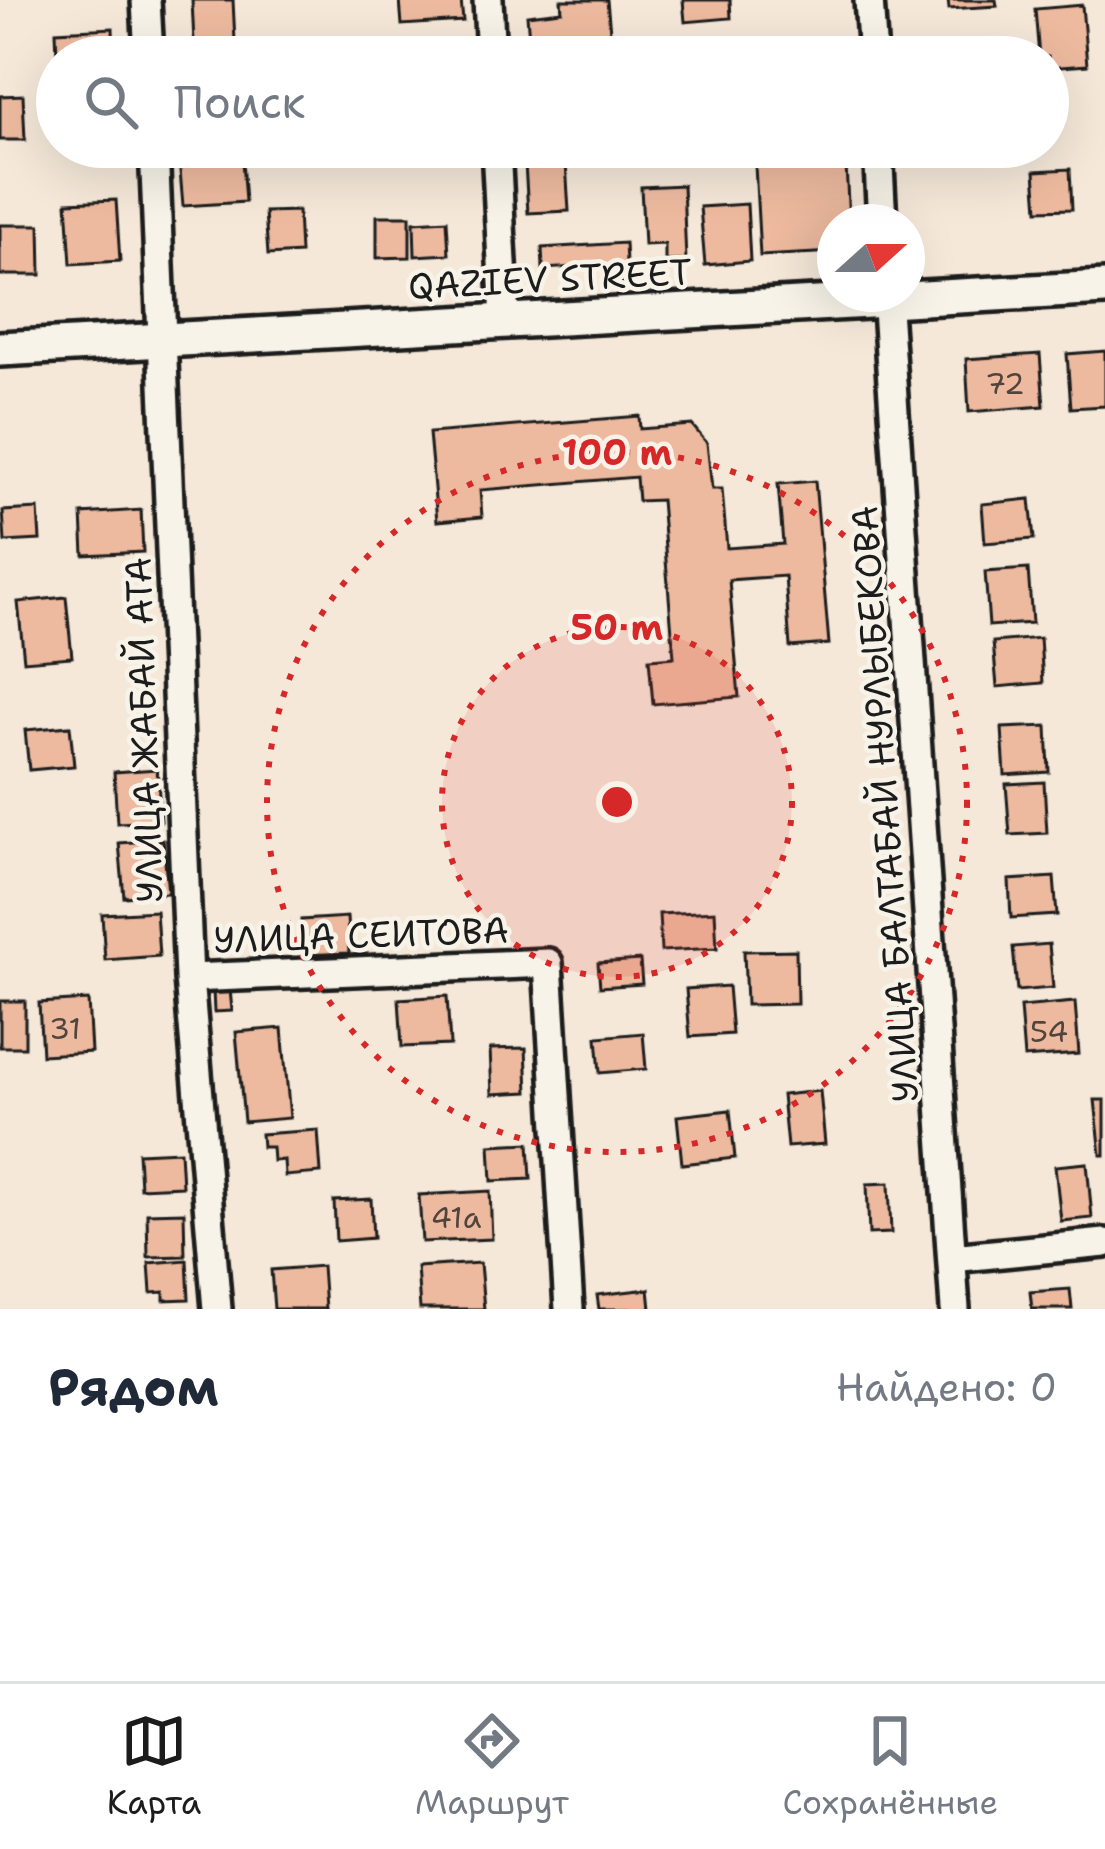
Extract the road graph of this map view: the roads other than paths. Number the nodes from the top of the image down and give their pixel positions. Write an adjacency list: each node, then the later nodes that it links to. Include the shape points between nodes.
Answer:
1 (146, 0): 4 (street)
2 (488, 0): 5 (street)
3 (869, 0): 6 (street)
4 (148, 36)
5 (490, 36)
6 (872, 36)
7 (155, 168): 16 (street, УЛИЦА ЖАБАЙ АТА)
8 (497, 168): 15 (street)
9 (879, 168): 10 (street)
10 (881, 204)
11 (1105, 288): 12 (street, QAZIEV STREET)
12 (925, 295)
13 (817, 301): 15 (street, QAZIEV STREET)
14 (888, 312): 20 (street, УЛИЦА БАЛТАБАЙ НУРЛЫБЕКОВА)
15 (505, 320): 16 (street, QAZIEV STREET)
16 (165, 338): 17 (street, QAZIEV STREET); 18 (street, УЛИЦА ЖАБАЙ АТА)
17 (0, 349)
18 (189, 978): 21 (street, УЛИЦА ЖАБАЙ АТА); 22 (street, УЛИЦА СЕИТОВА, via 548,963)
19 (1105, 1243): 20 (street)
20 (952, 1258): 23 (street, УЛИЦА БАЛТАБАЙ НУРЛЫБЕКОВА)
21 (217, 1309)
22 (569, 1309)
23 (955, 1309)

